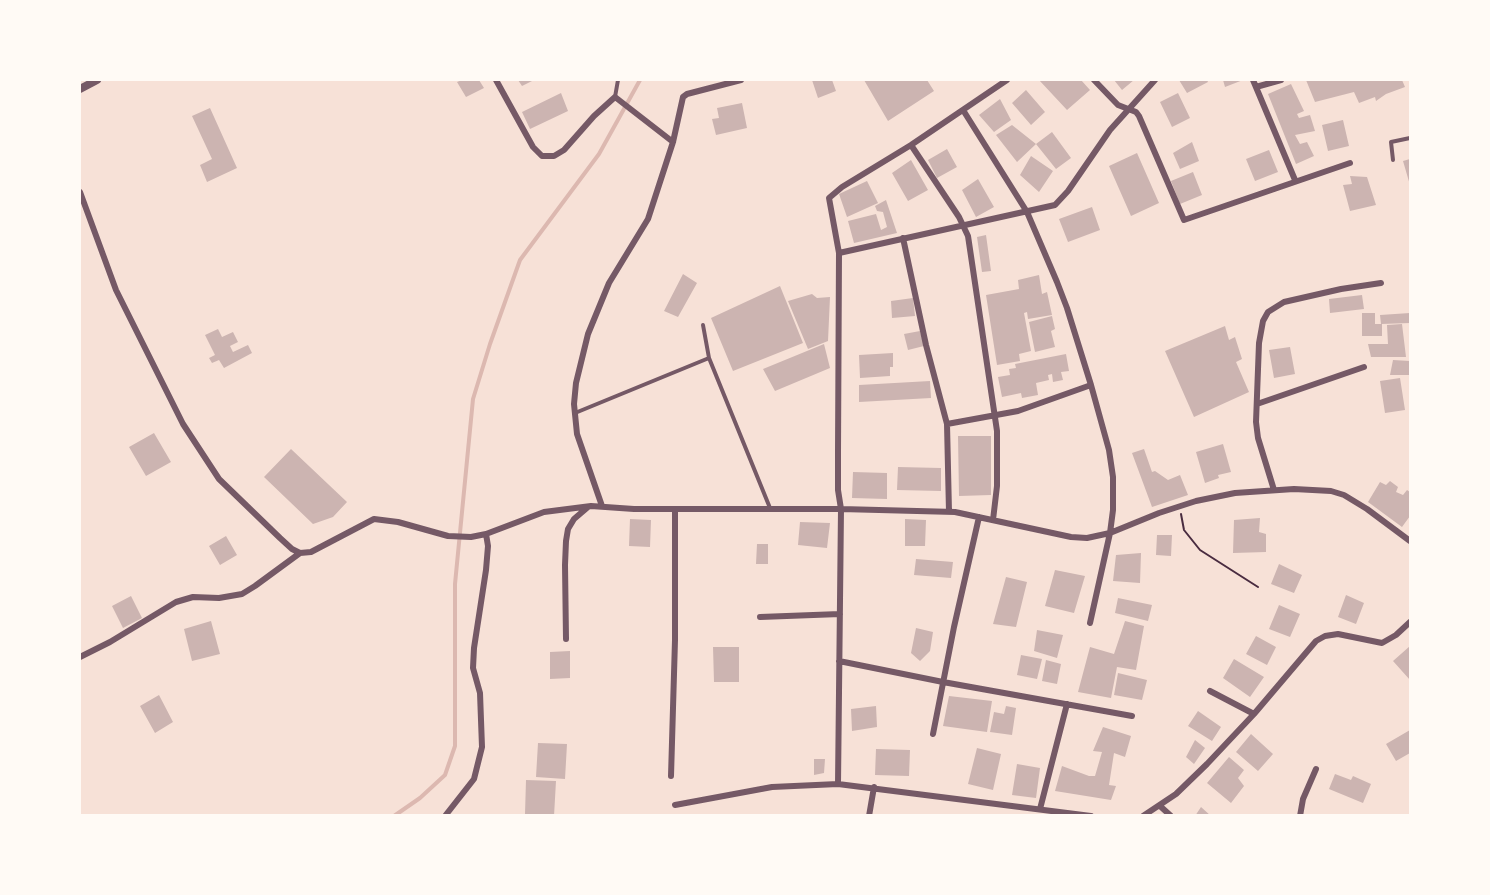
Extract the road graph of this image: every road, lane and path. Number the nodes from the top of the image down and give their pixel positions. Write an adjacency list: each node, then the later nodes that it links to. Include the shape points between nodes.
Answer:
1 (97, 80): 11 (street)
2 (496, 80): 12 (street, via 533,147 545,157 564,150 594,116)
3 (618, 80): 12 (lane)
4 (741, 80): 16 (street, via 684,96)
5 (1007, 80): 14 (street)
6 (1094, 80): 13 (street, via 1114,102)
7 (1155, 80): 13 (street)
8 (1253, 80): 10 (street)
9 (1281, 80): 10 (street)
10 (1256, 87): 20 (street)
11 (80, 89)
12 (617, 98): 16 (street)
13 (1127, 109): 20 (street, via 1136,112 1142,122 1184,220); 22 (street, via 1059,203)
14 (963, 110): 17 (street); 22 (street)
15 (1410, 138): 18 (lane, via 1390,142)
16 (673, 142): 32 (street, via 648,219 609,283 595,316 576,383)
17 (911, 145): 23 (street); 25 (street, via 832,194)
18 (1393, 160)
19 (1350, 163): 20 (street)
20 (1295, 180)
21 (80, 192): 48 (street, via 120,298 183,424 219,478)
22 (1027, 212): 23 (street); 30 (street, via 1067,308)
23 (964, 225): 24 (street); 33 (street)
24 (903, 238): 25 (street); 34 (street)
25 (838, 254): 40 (street, via 837,452)
26 (1381, 283): 31 (street, via 1297,298 1268,312 1260,330)
27 (703, 325): 28 (lane)
28 (709, 358): 32 (lane); 39 (lane)
29 (1364, 367): 31 (street)
30 (1091, 385): 33 (street); 45 (street, via 1113,477)
31 (1257, 404): 35 (street, via 1258,438)
32 (575, 413): 37 (street, via 577,434)
33 (995, 416): 34 (street); 44 (street, via 998,467)
34 (947, 424): 42 (street)
35 (1274, 490): 38 (street, via 1218,496); 47 (street, via 1338,493 1360,504)
36 (591, 506): 37 (street); 46 (street, via 544,512); 54 (street, via 568,529 564,565)
37 (602, 506): 41 (street)
38 (1181, 506): 45 (street); 49 (path, via 1182,524 1194,544 1208,557)
39 (771, 509): 40 (street); 41 (street)
40 (841, 509): 42 (street); 50 (street)
41 (675, 510): 64 (street)
42 (949, 512): 43 (street)
43 (979, 517): 44 (street); 57 (street)
44 (993, 520): 45 (street, via 1080,538)
45 (1110, 533): 53 (street)
46 (486, 534): 48 (street, via 451,536 374,519 311,552); 70 (street, via 486,570 473,668 481,701 482,747 474,779)
47 (1410, 541)
48 (300, 553): 55 (street, via 246,592 176,602)
49 (1258, 586)
50 (840, 614): 51 (street); 56 (street)
51 (760, 617)
52 (1410, 622): 60 (street, via 1382,643 1338,634 1320,639)
53 (1090, 623)
54 (566, 639)
55 (80, 657)
56 (839, 661): 57 (street); 65 (street)
57 (943, 682): 59 (street); 62 (street)
58 (1210, 691): 60 (street)
59 (1067, 704): 61 (street); 69 (street)
60 (1254, 714): 68 (street)
61 (1132, 716)
62 (933, 734)
63 (1316, 769): 75 (street)
64 (671, 776)
65 (838, 784): 66 (street); 67 (street, via 762,788)
66 (874, 787): 69 (street); 71 (street)
67 (675, 805)
68 (1160, 807): 73 (street); 74 (street)
69 (1040, 809): 72 (street)
70 (445, 816)
71 (869, 816)
72 (1091, 816)
73 (1143, 816)
74 (1171, 816)
75 (1300, 816)

